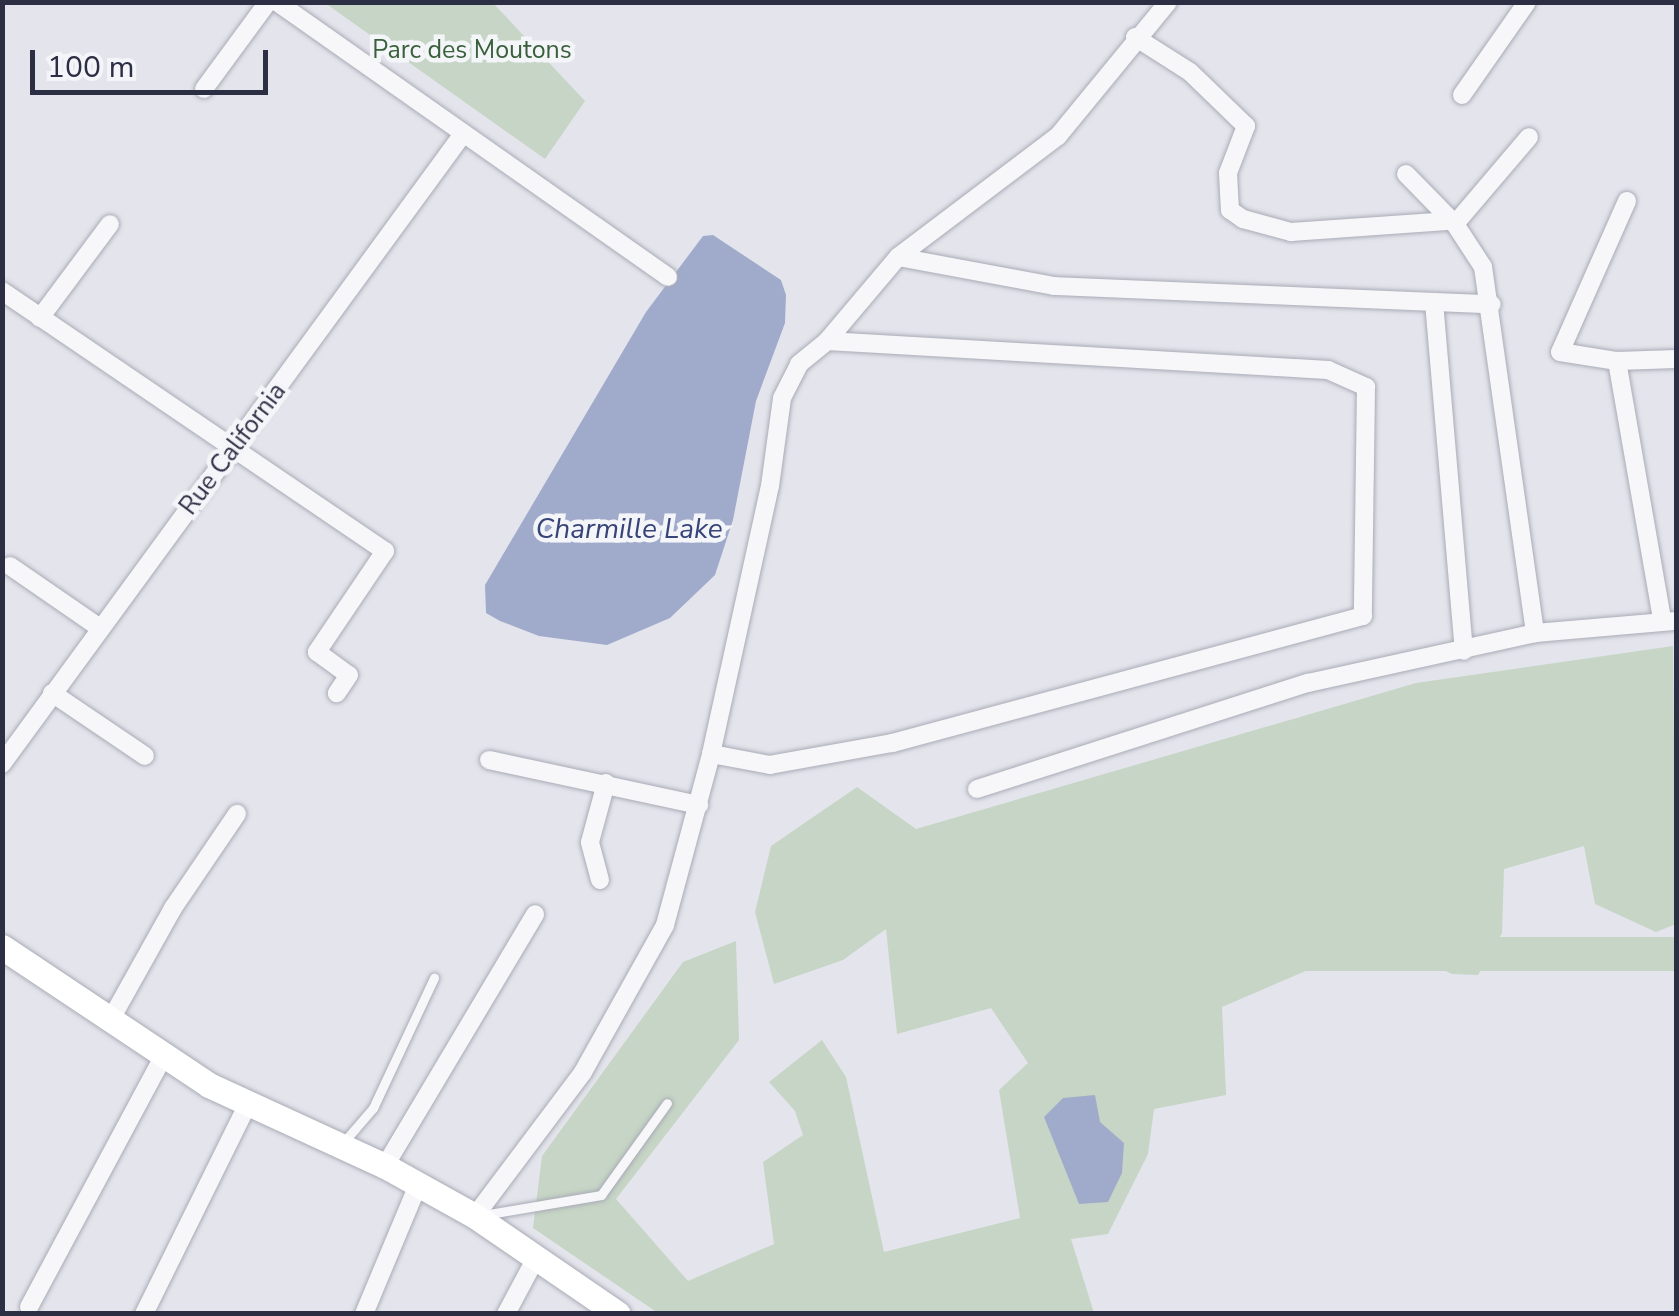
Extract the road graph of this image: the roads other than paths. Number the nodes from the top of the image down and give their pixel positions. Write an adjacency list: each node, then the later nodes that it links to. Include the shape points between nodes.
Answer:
1 (268, 2): 6 (street)
2 (277, 2): 8 (street)
3 (1168, 2): 5 (street)
4 (1527, 2): 7 (street)
5 (1135, 37): 12 (street, via 1190,72 1246,126 1228,172 1230,210 1243,219 1292,232); 14 (street, via 1058,136)
6 (204, 89)
7 (1462, 94)
8 (463, 134): 15 (street); 23 (street, Rue California)
9 (1529, 137): 12 (street)
10 (1406, 174): 12 (street)
11 (1627, 201): 22 (street, via 1560,352)
12 (1451, 222): 18 (street, via 1483,267)
13 (110, 224): 19 (street)
14 (898, 257): 17 (street, via 1054,286); 20 (street)
15 (668, 277)
16 (2, 290): 19 (street)
17 (1434, 302): 18 (street); 28 (street)
18 (1492, 304): 27 (street)
19 (40, 318): 23 (street)
20 (827, 341): 31 (street, via 799,364 782,398 770,486); 31 (street, via 1346,376 1366,387 1363,616 892,743 770,765)
21 (1676, 359): 22 (street)
22 (1616, 361): 25 (street)
23 (235, 448): 26 (street, Rue California); 30 (street, via 385,551 317,652 349,675)
24 (10, 566): 26 (street)
25 (1670, 620): 27 (street)
26 (100, 628): 29 (street, Rue California)
27 (1535, 633): 28 (street)
28 (1464, 651): 36 (street, via 1308,683)
29 (52, 693): 32 (street); 34 (street, Rue California)
30 (338, 693)
31 (711, 754): 37 (street)
32 (146, 756)
33 (489, 760): 35 (street)
34 (2, 764)
35 (606, 784): 37 (street); 39 (street, via 590,842)
36 (977, 790)
37 (699, 804): 50 (street, via 665,924 583,1072)
38 (238, 814): 43 (street, via 173,908)
39 (600, 880)
40 (536, 914): 48 (street)
41 (5, 954): 43 (main road)
42 (434, 978): 47 (lane, via 372,1108)
43 (111, 1019): 44 (main road)
44 (163, 1058): 46 (main road); 52 (street)
45 (667, 1103): 50 (lane, via 601,1195)
46 (248, 1104): 47 (main road); 54 (street)
47 (340, 1146): 48 (main road)
48 (385, 1166): 49 (main road)
49 (418, 1186): 50 (main road); 55 (street)
50 (475, 1216): 51 (main road)
51 (538, 1256): 53 (main road); 56 (street)
52 (29, 1307)
53 (612, 1311)
54 (144, 1314)
55 (364, 1314)
56 (506, 1314)

